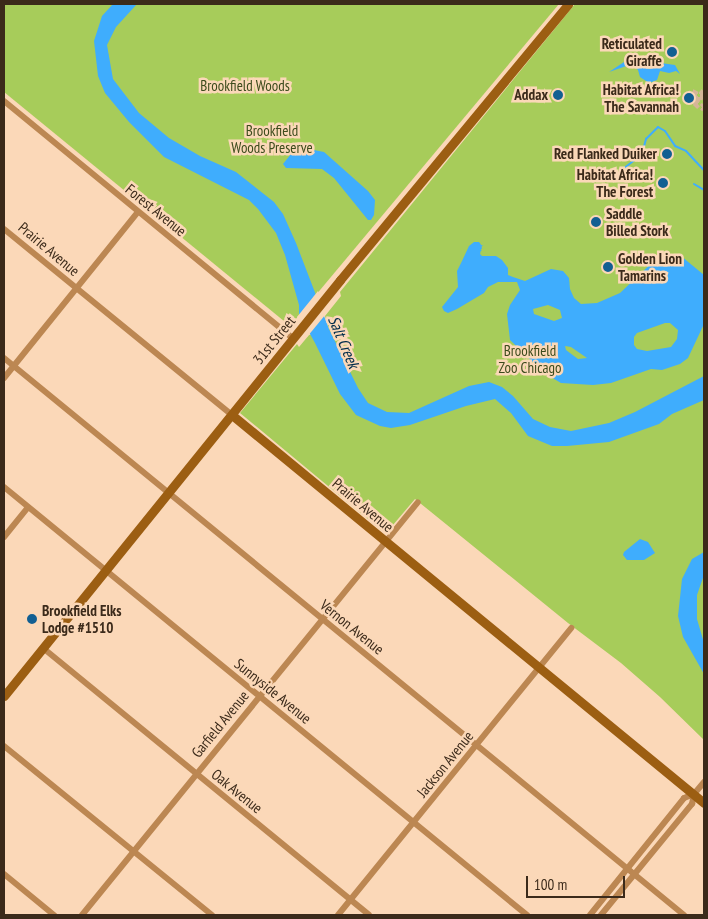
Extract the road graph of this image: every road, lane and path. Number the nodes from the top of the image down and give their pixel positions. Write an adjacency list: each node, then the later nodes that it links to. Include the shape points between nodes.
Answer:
1 (568, 4): 6 (main road, 31st Street)
2 (4, 101): 3 (street, Forest Avenue)
3 (138, 212): 5 (street); 6 (street, Forest Avenue)
4 (4, 229): 5 (street, Prairie Avenue)
5 (76, 289): 8 (street); 10 (street, Prairie Avenue)
6 (293, 338): 10 (main road, 31st Street)
7 (4, 358): 8 (street, Vernon Avenue)
8 (13, 366): 9 (street); 12 (street, Vernon Avenue)
9 (4, 378)
10 (232, 415): 12 (main road, 31st Street); 16 (main road, Prairie Avenue)
11 (4, 487): 14 (street, Sunnyside Avenue)
12 (168, 493): 17 (main road, 31st Street); 18 (street, Vernon Avenue)
13 (418, 502): 16 (street, Garfield Avenue)
14 (28, 507): 15 (street); 17 (street, Sunnyside Avenue)
15 (4, 537)
16 (385, 541): 18 (street, Garfield Avenue); 21 (main road, Prairie Avenue)
17 (105, 570): 20 (main road, 31st Street); 23 (street, Sunnyside Avenue)
18 (322, 619): 23 (street, Garfield Avenue); 24 (street, Vernon Avenue)
19 (571, 628): 21 (street, Jackson Avenue)
20 (43, 648): 22 (main road, 31st Street); 26 (street, Oak Avenue)
21 (539, 668): 24 (street, Jackson Avenue); 28 (main road, Prairie Avenue)
22 (4, 696)
23 (259, 696): 26 (street, Garfield Avenue); 30 (street, Sunnyside Avenue)
24 (476, 745): 30 (street, Jackson Avenue); 32 (street, Vernon Avenue)
25 (4, 746): 31 (street)
26 (196, 774): 31 (street, Garfield Avenue); 35 (street, Oak Avenue)
27 (704, 782): 28 (street)
28 (694, 794): 29 (main road, Prairie Avenue); 32 (street, via 684,798); 34 (street, via 692,804)
29 (704, 803)
30 (413, 822): 35 (street, Jackson Avenue); 41 (street, Sunnyside Avenue)
31 (134, 851): 37 (street, Garfield Avenue); 38 (street)
32 (627, 869): 34 (street, Vernon Avenue); 42 (street)
33 (4, 874): 36 (street)
34 (635, 875): 43 (street); 44 (street, Vernon Avenue)
35 (351, 900): 39 (street, Jackson Avenue); 40 (street, Oak Avenue)
36 (54, 915)
37 (82, 915)
38 (212, 915)
39 (338, 915)
40 (369, 915)
41 (527, 915)
42 (590, 915)
43 (602, 915)
44 (684, 915)

